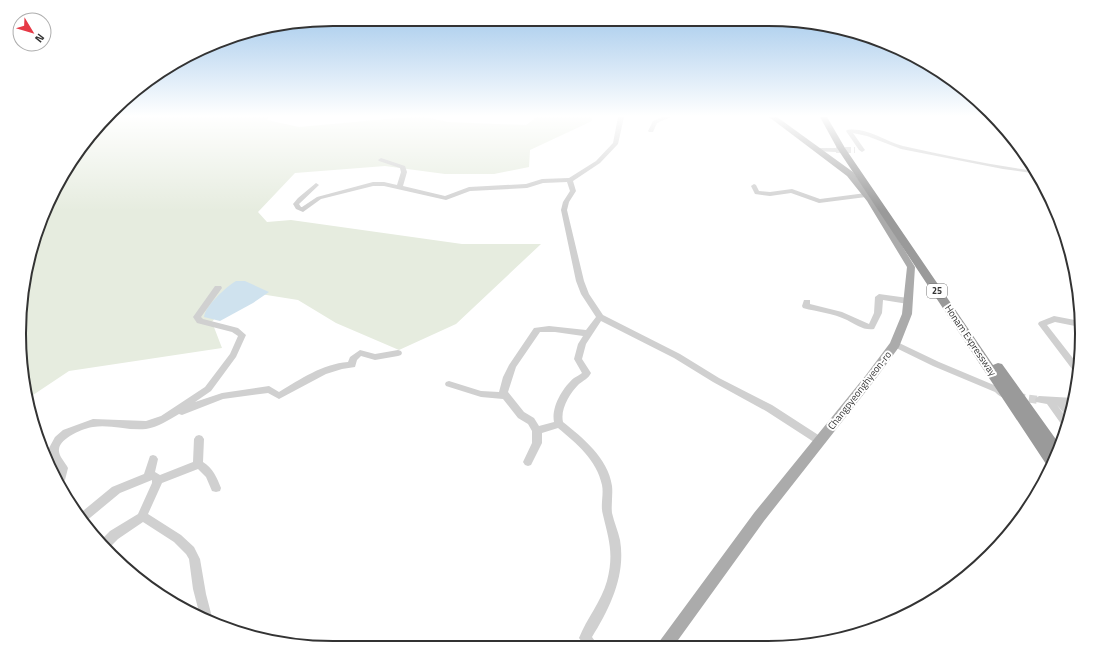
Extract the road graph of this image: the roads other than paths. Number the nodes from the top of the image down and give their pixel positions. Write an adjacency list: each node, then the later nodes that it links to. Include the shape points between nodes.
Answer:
1 (611, 148): 12 (street, via 598,162)
2 (814, 148): 7 (main road, Changpyeonghyeon-ro)
3 (842, 148): 41 (highway, Honam Expressway / 25)
4 (847, 148): 40 (highway, Honam Expressway / 25)
5 (861, 148): 9 (street, via 862,150)
6 (907, 148): 11 (street, via 958,160)
7 (817, 150): 8 (street); 16 (main road, Changpyeonghyeon-ro, via 850,174)
8 (836, 150)
9 (855, 150)
10 (381, 160): 15 (street, via 403,167)
11 (1028, 171)
12 (570, 180): 15 (street, via 542,181 527,186 469,189 446,198); 20 (street, via 573,191 566,202 565,222 580,281)
13 (316, 185): 15 (street, via 296,204 298,208 303,210 319,198 365,185 384,184)
14 (754, 186): 16 (street, via 757,193 792,191 819,201)
15 (399, 188)
16 (866, 196): 19 (main road, Changpyeonghyeon-ro, via 910,267)
17 (218, 288): 34 (street, via 197,317 200,321 229,328 242,335 233,355 208,389)
18 (807, 302): 19 (street, via 806,306 837,313 872,328 878,313 879,297)
19 (908, 302): 23 (main road, Changpyeonghyeon-ro, via 905,319)
20 (600, 317): 22 (street); 39 (street, via 677,356 769,408)
21 (1074, 323): 25 (street, via 1059,319 1042,324)
22 (588, 333): 27 (street, via 537,330 507,373 503,393); 36 (street, via 578,359 587,373 578,380 563,400 559,408)
23 (895, 344): 28 (street, via 998,390); 39 (main road, Changpyeonghyeon-ro)
24 (398, 353): 34 (street, via 375,357 360,353 353,359 352,365 320,371 279,396 269,389 222,396)
25 (1073, 364)
26 (449, 384): 27 (street, via 481,394)
27 (505, 396): 37 (street)
28 (1006, 396)
29 (1039, 400): 30 (street)
30 (1050, 402): 31 (street); 35 (street)
31 (1061, 402): 32 (street); 33 (street)
32 (1067, 403)
33 (1066, 408)
34 (171, 414): 45 (street, via 146,425 93,423 66,433 54,448 63,468)
35 (1063, 420)
36 (559, 424): 37 (street); 52 (street, via 583,443 600,467 607,485 607,512 615,540 613,583 584,638)
37 (537, 430): 43 (street, via 537,443)
38 (199, 439): 44 (street)
39 (820, 441): 53 (main road, Changpyeonghyeon-ro, via 758,517)
40 (1053, 447)
41 (1049, 457)
42 (153, 459): 46 (street)
43 (528, 462)
44 (198, 464): 46 (street); 47 (street, via 211,475)
45 (61, 476)
46 (153, 477): 48 (street, via 108,495); 49 (street, via 155,490)
47 (216, 488)
48 (86, 515)
49 (143, 516): 50 (street); 51 (street, via 187,546 192,555)
50 (107, 542)
51 (205, 613)
52 (587, 641)
53 (668, 641)

